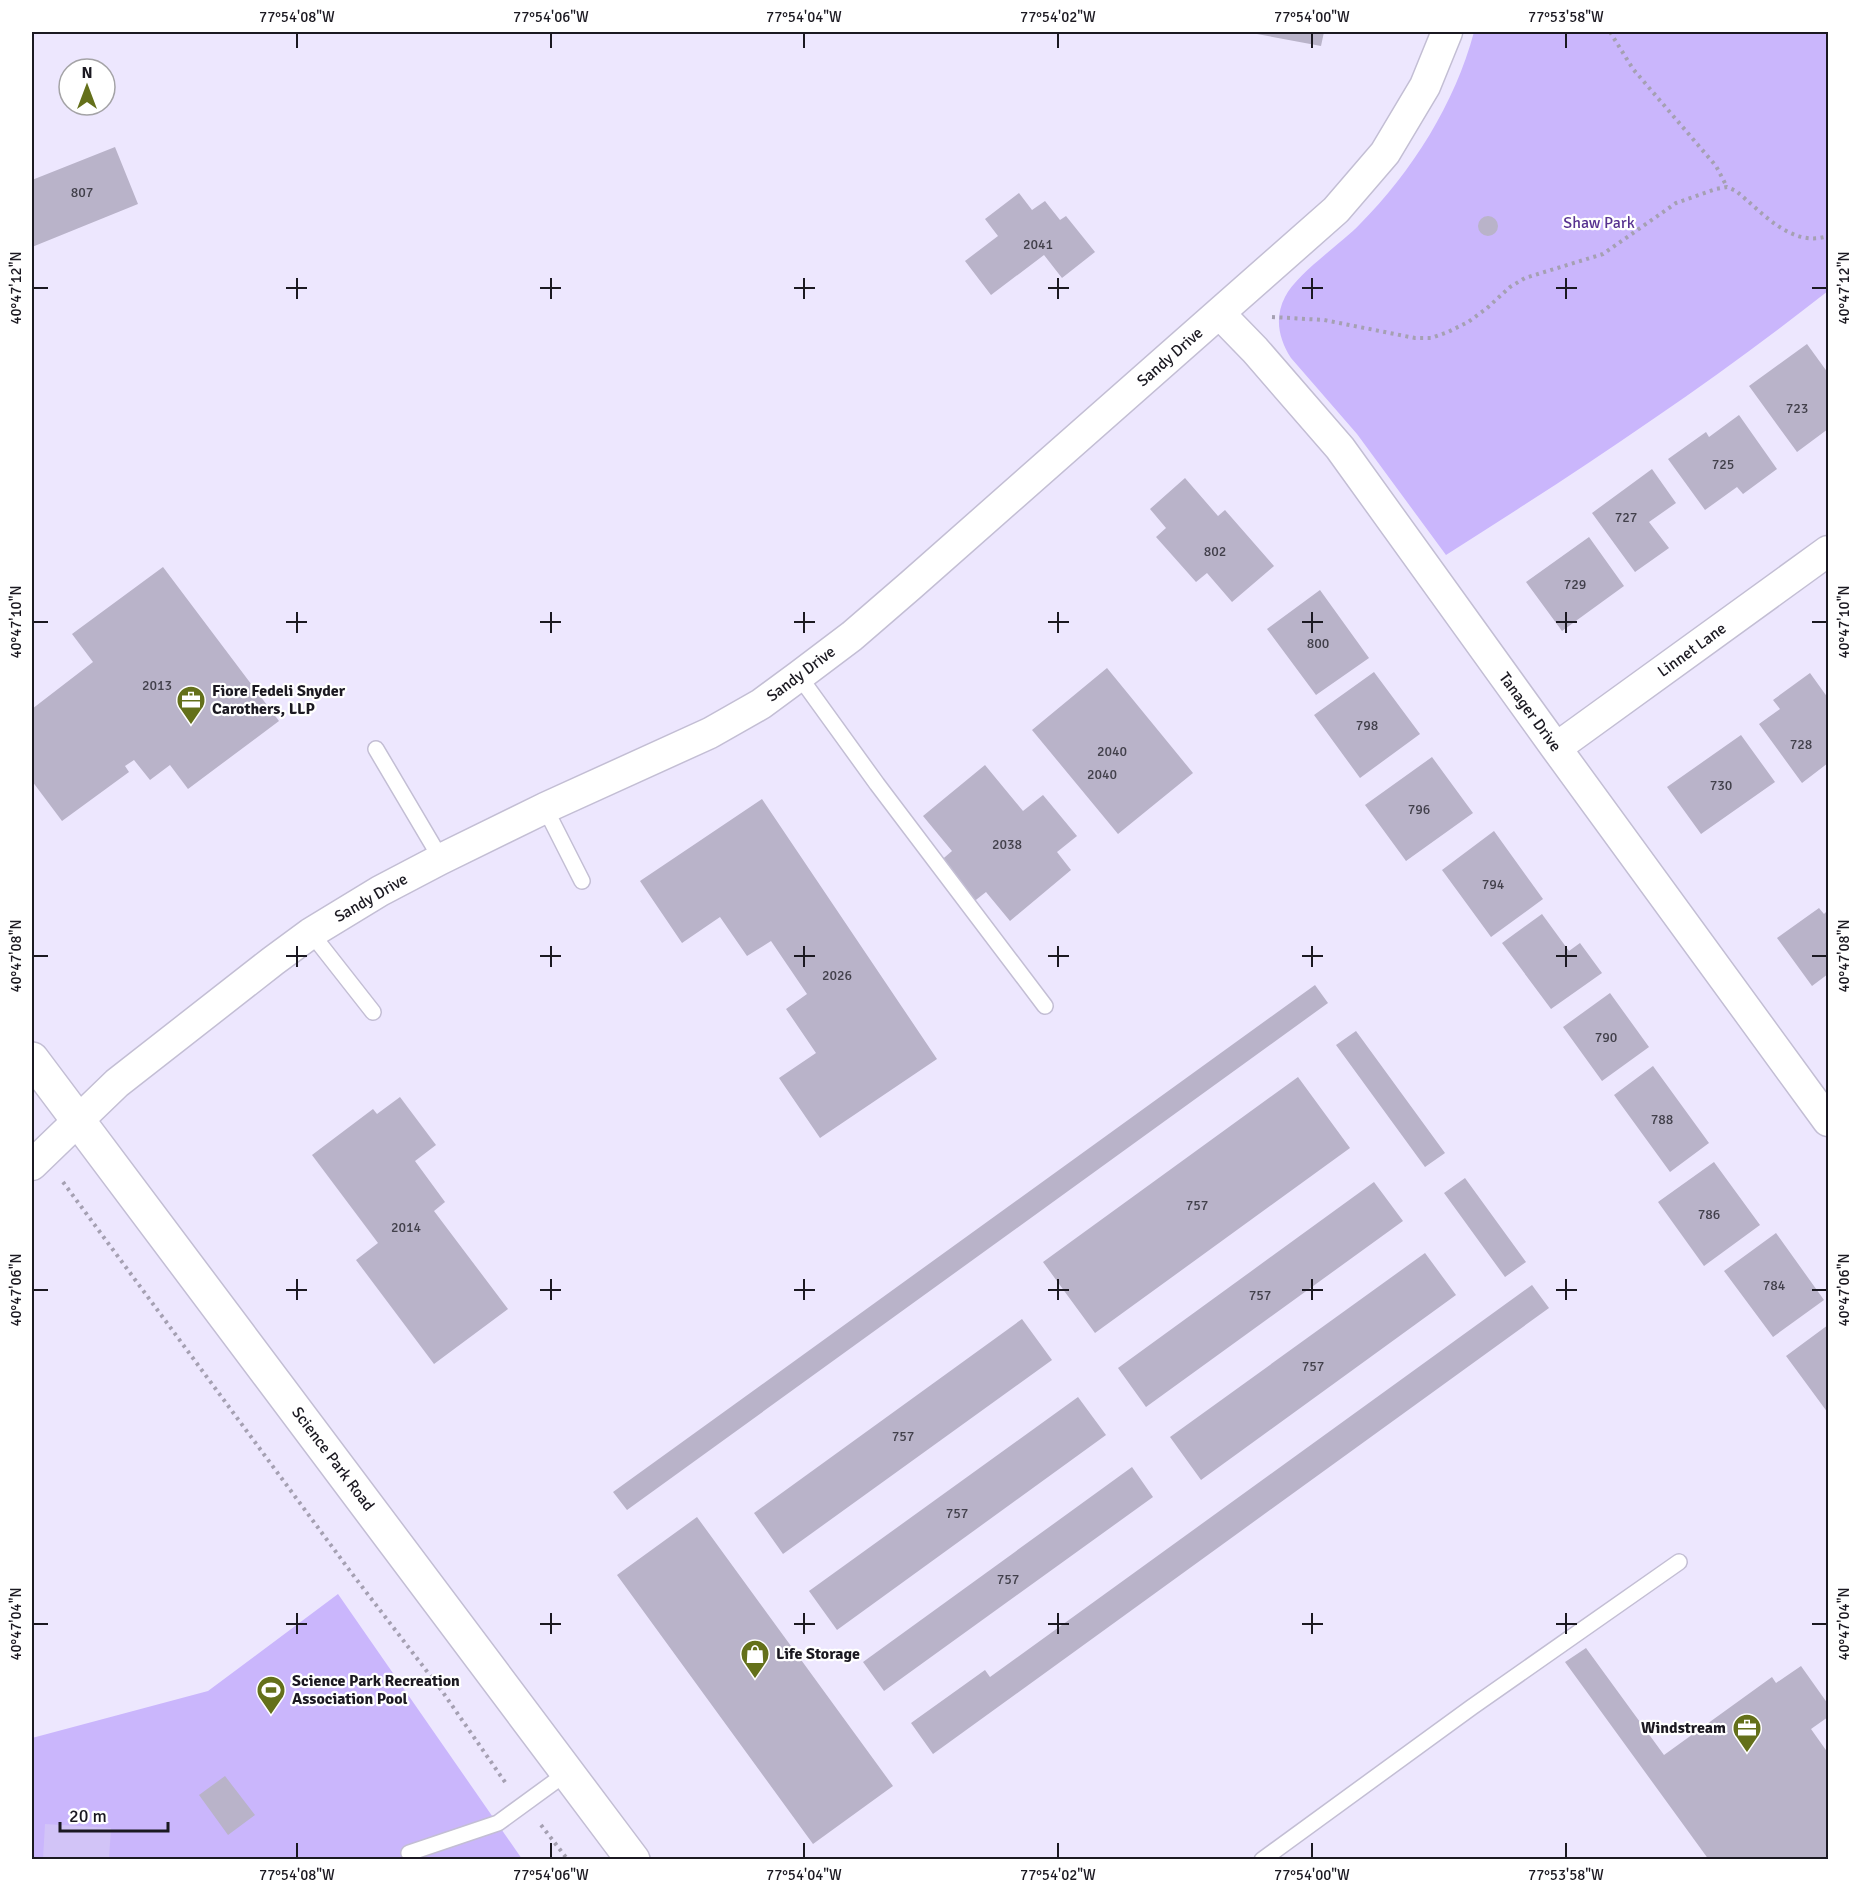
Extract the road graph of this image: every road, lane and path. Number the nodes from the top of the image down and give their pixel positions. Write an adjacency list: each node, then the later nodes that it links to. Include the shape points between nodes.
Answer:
1 (1447, 32): 5 (street, Sandy Drive, via 1425,86 1385,153 1336,210)
2 (1610, 32): 3 (path, via 1633,69 1716,166)
3 (1727, 188): 4 (path, via 1795,236); 5 (path, via 1676,203 1603,254 1525,278 1468,322 1431,338 1324,320)
4 (1828, 236)
5 (1220, 314): 7 (street, Sandy Drive, via 852,636); 8 (street, Tanager Drive, via 1340,448)
6 (1828, 551): 8 (street, Linnet Lane)
7 (799, 676): 10 (street, Sandy Drive, via 761,704 710,733); 14 (lane)
8 (1556, 748): 17 (street, Tanager Drive)
9 (376, 749): 11 (lane)
10 (545, 808): 11 (street, Sandy Drive); 12 (lane)
11 (441, 859): 13 (street, Sandy Drive)
12 (582, 881)
13 (311, 933): 15 (lane); 18 (street, Sandy Drive, via 117,1083)
14 (1045, 1006)
15 (373, 1012)
16 (32, 1059): 18 (main road, Science Park Road)
17 (1827, 1116)
18 (78, 1120): 19 (street, Sandy Drive); 21 (main road, Science Park Road)
19 (37, 1161): 22 (path, via 442,1691)
20 (1679, 1562): 26 (lane)
21 (568, 1772): 22 (lane); 25 (main road, Science Park Road)
22 (524, 1806): 23 (lane, via 498,1823); 24 (path)
23 (409, 1853)
24 (568, 1860)
25 (633, 1860)
26 (1262, 1860)

